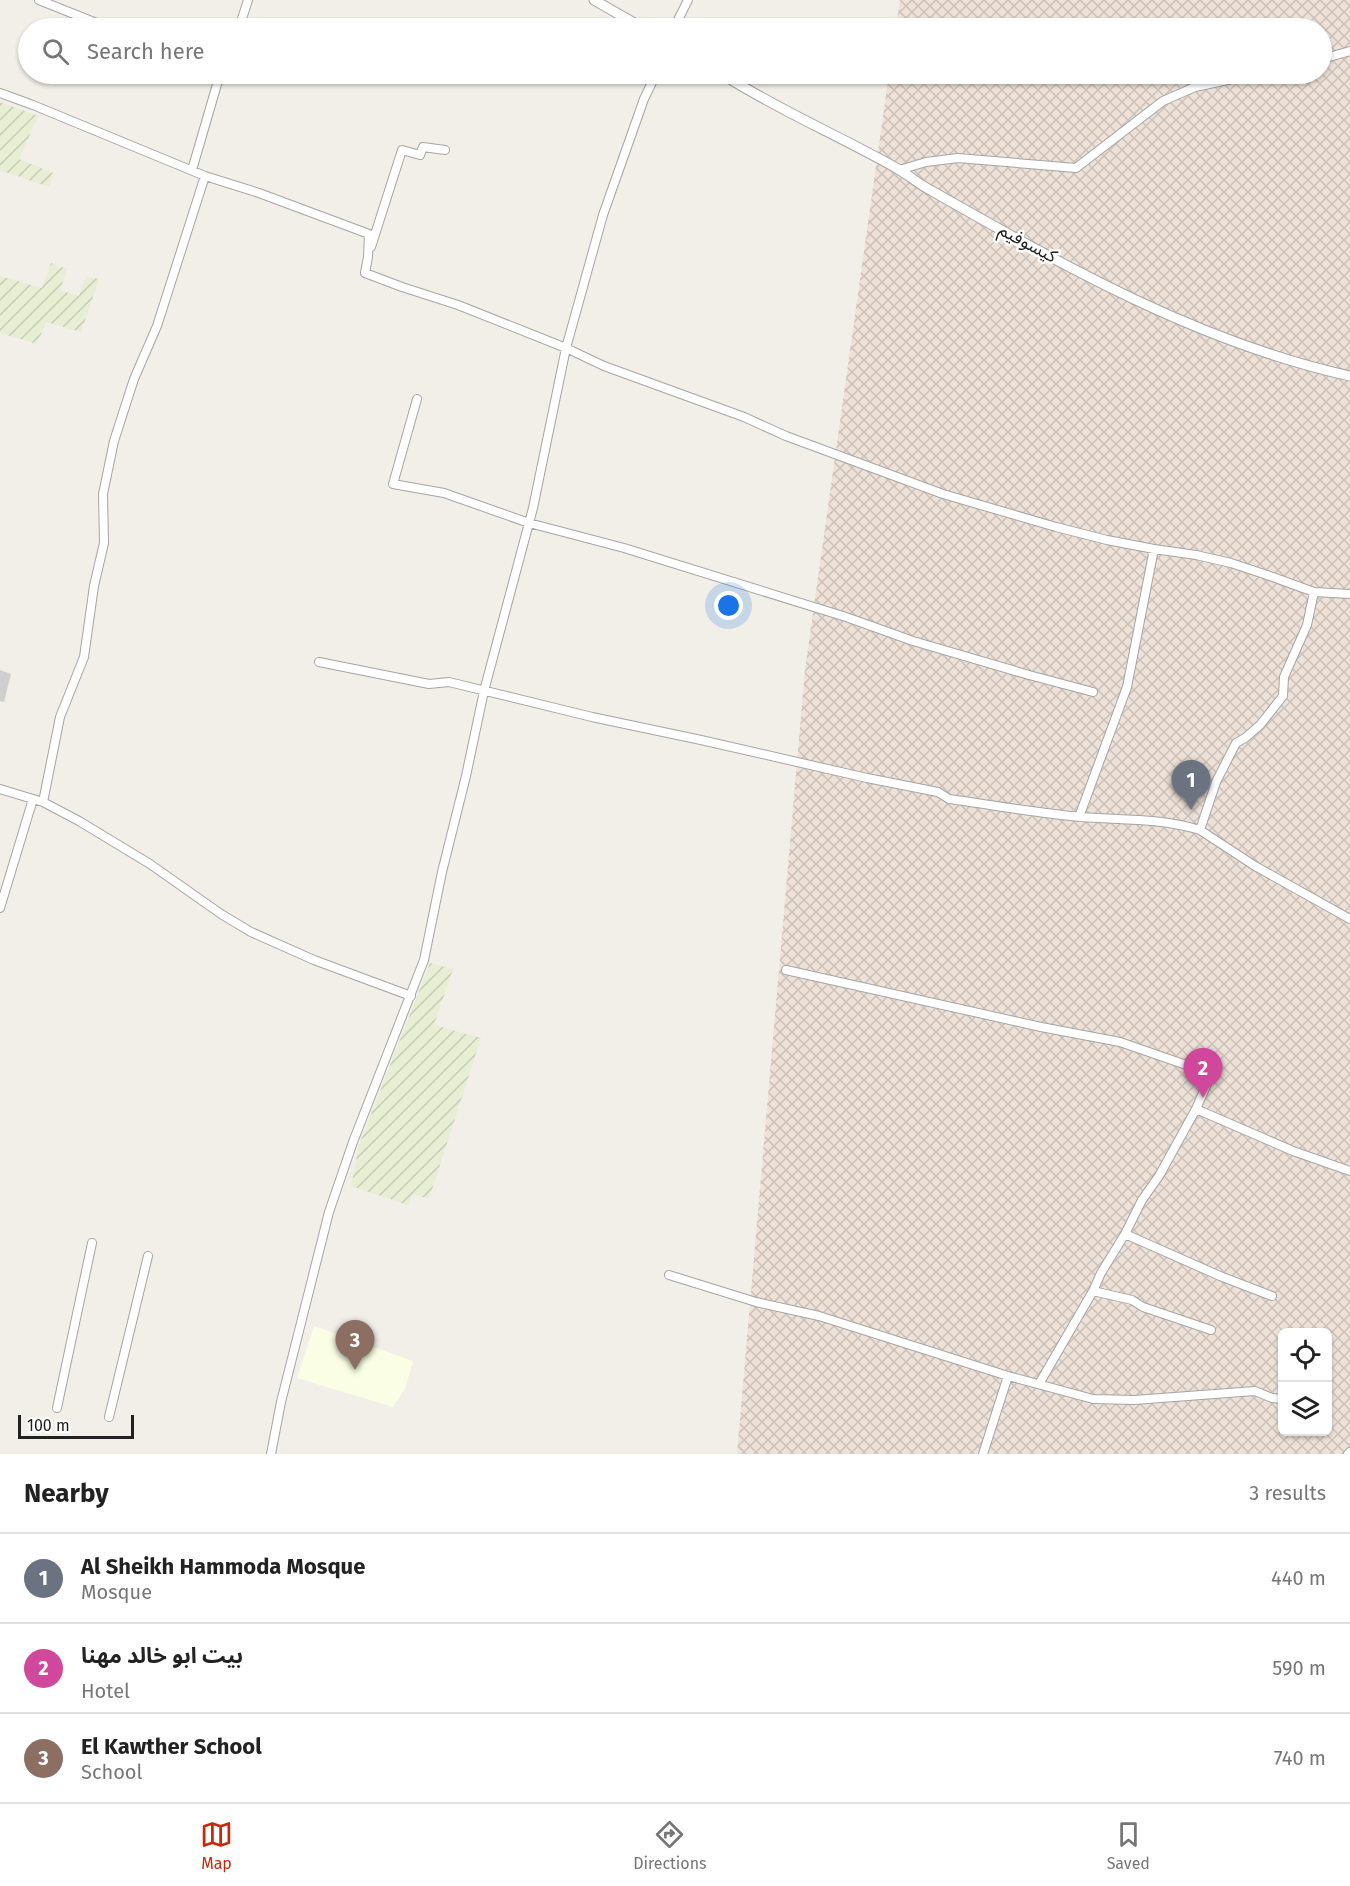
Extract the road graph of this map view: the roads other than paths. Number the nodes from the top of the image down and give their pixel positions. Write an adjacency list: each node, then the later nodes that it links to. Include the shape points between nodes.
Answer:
1 (39, 0): 5 (street)
2 (248, 0): 6 (street)
3 (594, 0): 7 (street)
4 (688, 0): 8 (street)
5 (84, 18)
6 (242, 18)
7 (626, 18)
8 (679, 18)
9 (1350, 51): 10 (street)
10 (1332, 56)
11 (217, 84): 17 (street)
12 (651, 84): 21 (street, via 603,215)
13 (740, 84): 18 (street, كيسوفيم)
14 (1209, 84): 18 (street, via 1163,101 1076,168 958,158)
15 (0, 93): 17 (street)
16 (445, 150): 20 (street, via 423,147 420,154 402,150)
17 (192, 170): 19 (street)
18 (899, 170): 22 (street, كيسوفيم, via 1101,283 1175,319 1260,351)
19 (205, 176): 20 (street, via 369,234); 33 (street, via 158,326 134,379 114,441 104,481 104,543 84,657 60,717)
20 (368, 257): 21 (street, via 364,273)
21 (566, 348): 24 (street); 25 (street, via 604,366 943,494 1056,527)
22 (1350, 376)
23 (417, 399): 24 (street, via 393,484 444,493)
24 (529, 523): 29 (street); 30 (street, via 624,548 913,640)
25 (1154, 549): 26 (street, via 1231,563); 34 (street, via 1127,687)
26 (1314, 592): 27 (street); 35 (street, via 1307,625 1284,677 1283,696 1260,725 1236,743 1216,782)
27 (1350, 594)
28 (319, 662): 29 (street)
29 (484, 691): 34 (street, via 939,792 949,799); 39 (street, via 424,960)
30 (1093, 692)
31 (0, 789): 32 (street)
32 (33, 799): 33 (street); 36 (street)
33 (44, 802): 39 (street, via 150,864 251,932)
34 (1079, 817): 35 (street, via 1175,824)
35 (1200, 830): 37 (street)
36 (0, 908)
37 (1350, 919)
38 (786, 970): 40 (street, via 1120,1042 1210,1077)
39 (411, 996): 54 (street, via 329,1212)
40 (1196, 1109): 41 (street, via 1313,1160); 42 (street)
41 (1350, 1171)
42 (1125, 1234): 46 (street); 47 (street)
43 (92, 1243): 52 (street)
44 (148, 1256): 53 (street)
45 (669, 1275): 49 (street, via 756,1302 819,1316)
46 (1093, 1292): 48 (street, via 1132,1300); 50 (street)
47 (1272, 1296)
48 (1211, 1330)
49 (1008, 1376): 50 (street); 55 (street)
50 (1039, 1384): 51 (street, via 1093,1399 1134,1400 1255,1391)
51 (1278, 1399)
52 (57, 1408)
53 (109, 1417)
54 (271, 1454)
55 (983, 1454)

